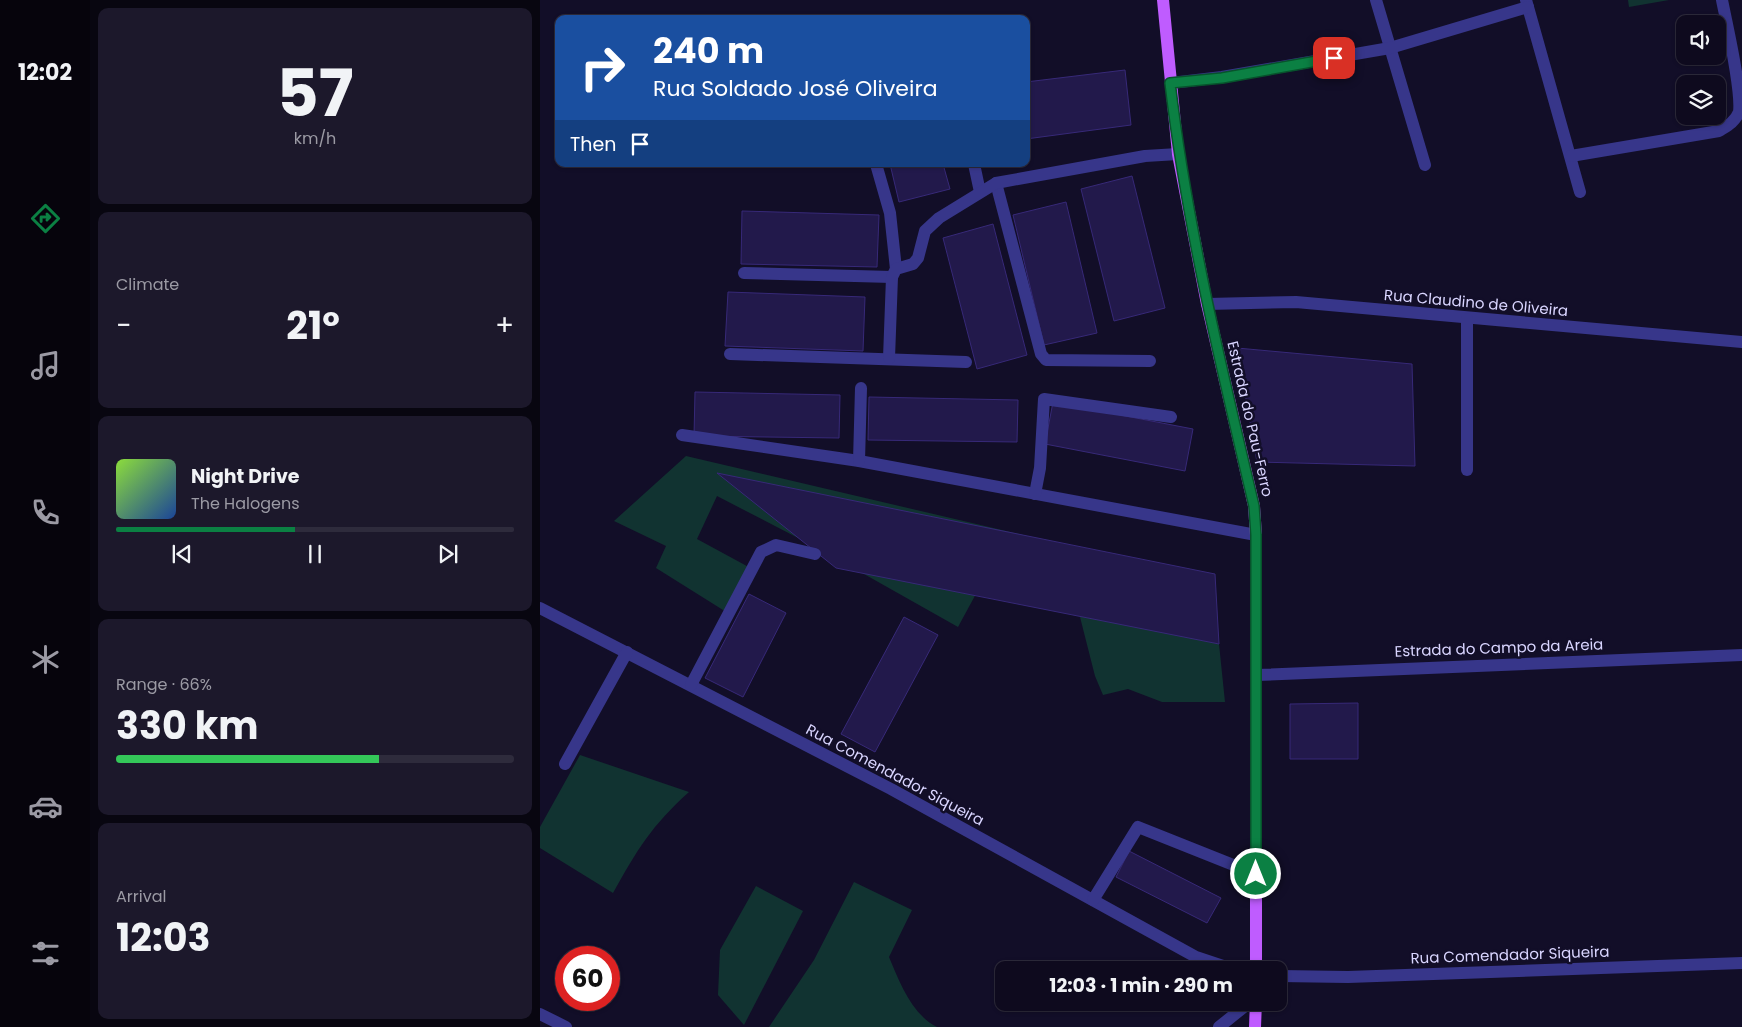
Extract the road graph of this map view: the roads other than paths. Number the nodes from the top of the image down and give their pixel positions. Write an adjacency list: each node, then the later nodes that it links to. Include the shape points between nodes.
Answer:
1 (1163, 0): 6 (main road, Estrada do Pau-Ferro)
2 (1376, 0): 5 (street)
3 (1722, 0): 8 (street, via 1741,94 1739,112 1733,122 1719,131)
4 (1527, 3): 5 (street); 8 (street)
5 (1390, 48): 6 (street, via 1222,78); 9 (street)
6 (1170, 83): 7 (main road, Estrada do Pau-Ferro)
7 (1178, 154): 12 (street, via 1145,156); 17 (main road, Estrada do Pau-Ferro)
8 (1571, 156): 14 (street)
9 (1425, 165)
10 (877, 167): 16 (street, via 890,213)
11 (975, 167): 13 (street)
12 (996, 183): 13 (street); 22 (street, via 1041,354 1046,360)
13 (980, 192): 16 (street, via 939,218 925,231 918,258)
14 (1580, 192)
15 (744, 273): 16 (street)
16 (894, 273): 21 (street)
17 (1207, 304): 18 (street, Rua Claudino de Oliveira, via 1296,302); 30 (main road, Estrada do Pau-Ferro, via 1254,506)
18 (1466, 318): 19 (street, Rua Claudino de Oliveira); 28 (street)
19 (1742, 342)
20 (730, 354): 21 (street)
21 (889, 358): 23 (street)
22 (1150, 361)
23 (966, 362)
24 (861, 388): 27 (street)
25 (1172, 417): 29 (street, via 1044,399 1040,468)
26 (682, 435): 27 (street)
27 (859, 461): 29 (street)
28 (1467, 470)
29 (1035, 494): 30 (street)
30 (1256, 535): 35 (main road, Estrada do Pau-Ferro)
31 (816, 554): 36 (street, via 776,545 761,552)
32 (540, 608): 33 (street, Rua Comendador Siqueira)
33 (627, 652): 36 (street, Rua Comendador Siqueira); 37 (street)
34 (1742, 655): 35 (street, Estrada do Campo da Areia)
35 (1256, 675): 38 (main road, Estrada do Pau-Ferro)
36 (691, 685): 39 (street, Rua Comendador Siqueira)
37 (565, 764)
38 (1256, 874): 39 (street, via 1138,827); 41 (main road, Estrada do Pau-Ferro)
39 (1093, 900): 40 (street, Rua Comendador Siqueira)
40 (1208, 961)
41 (1256, 961)
42 (1742, 963): 43 (street, Rua Comendador Siqueira, via 1348,977)
43 (1287, 976)
44 (1239, 1011): 48 (street)
45 (1256, 1011): 49 (main road)
46 (540, 1014): 47 (street)
47 (566, 1027)
48 (1219, 1027)
49 (1255, 1027)

